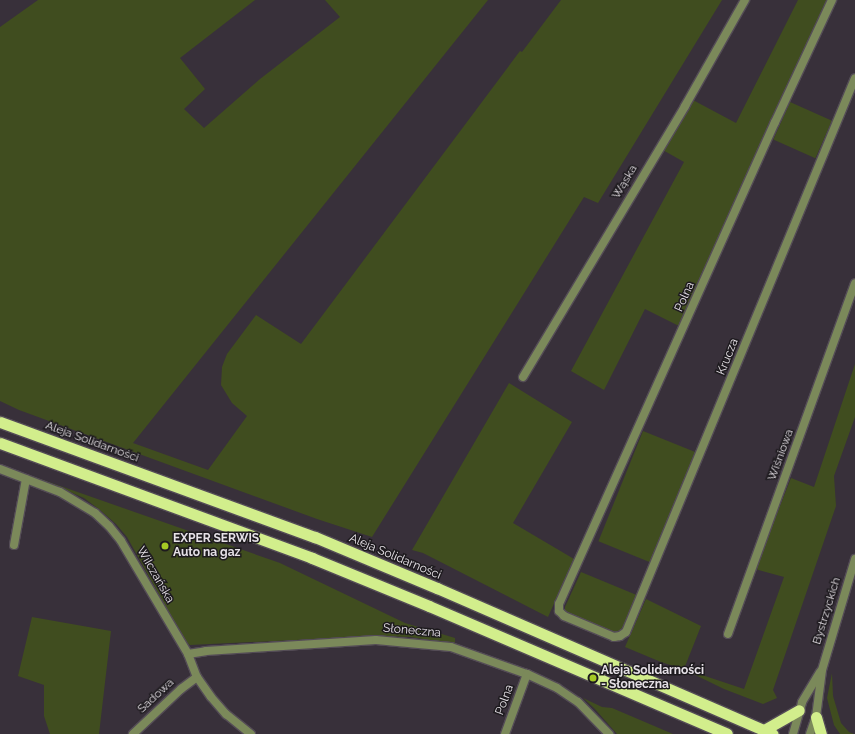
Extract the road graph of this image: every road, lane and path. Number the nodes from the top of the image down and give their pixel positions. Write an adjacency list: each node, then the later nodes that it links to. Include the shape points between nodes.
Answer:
1 (745, 0): 5 (street, Wąska, via 685,106)
2 (832, 0): 13 (street, Polna, via 559,604 558,611 564,616)
3 (855, 78): 13 (street, Krucza, via 626,632)
4 (855, 283): 12 (street, Wiśniowa)
5 (523, 377)
6 (0, 422): 20 (highway, Aleja Solidarności, via 315,537)
7 (0, 443): 25 (highway, via 312,558)
8 (0, 470): 9 (street, WiIczańska)
9 (26, 479): 10 (street); 14 (street, WiIczańska, via 71,498 95,513 109,526 121,541)
10 (14, 545)
11 (855, 559): 15 (street, Bystrzyckich)
12 (728, 634)
13 (614, 637)
14 (188, 654): 16 (street, Słoneczna, via 376,640 451,647); 17 (street, WiIczańska)
15 (822, 670): 18 (street); 19 (street)
16 (527, 674): 23 (street, Polna); 24 (street, Słoneczna, via 557,688 578,702)
17 (197, 677): 21 (street, Sadowa); 22 (street, WiIczańska, via 226,714)
18 (799, 710): 20 (highway); 26 (street)
19 (816, 717): 27 (street); 28 (highway)
20 (769, 732)
21 (133, 734)
22 (251, 734)
23 (505, 734)
24 (609, 734)
25 (727, 734)
26 (793, 734)
27 (810, 734)
28 (821, 734)

